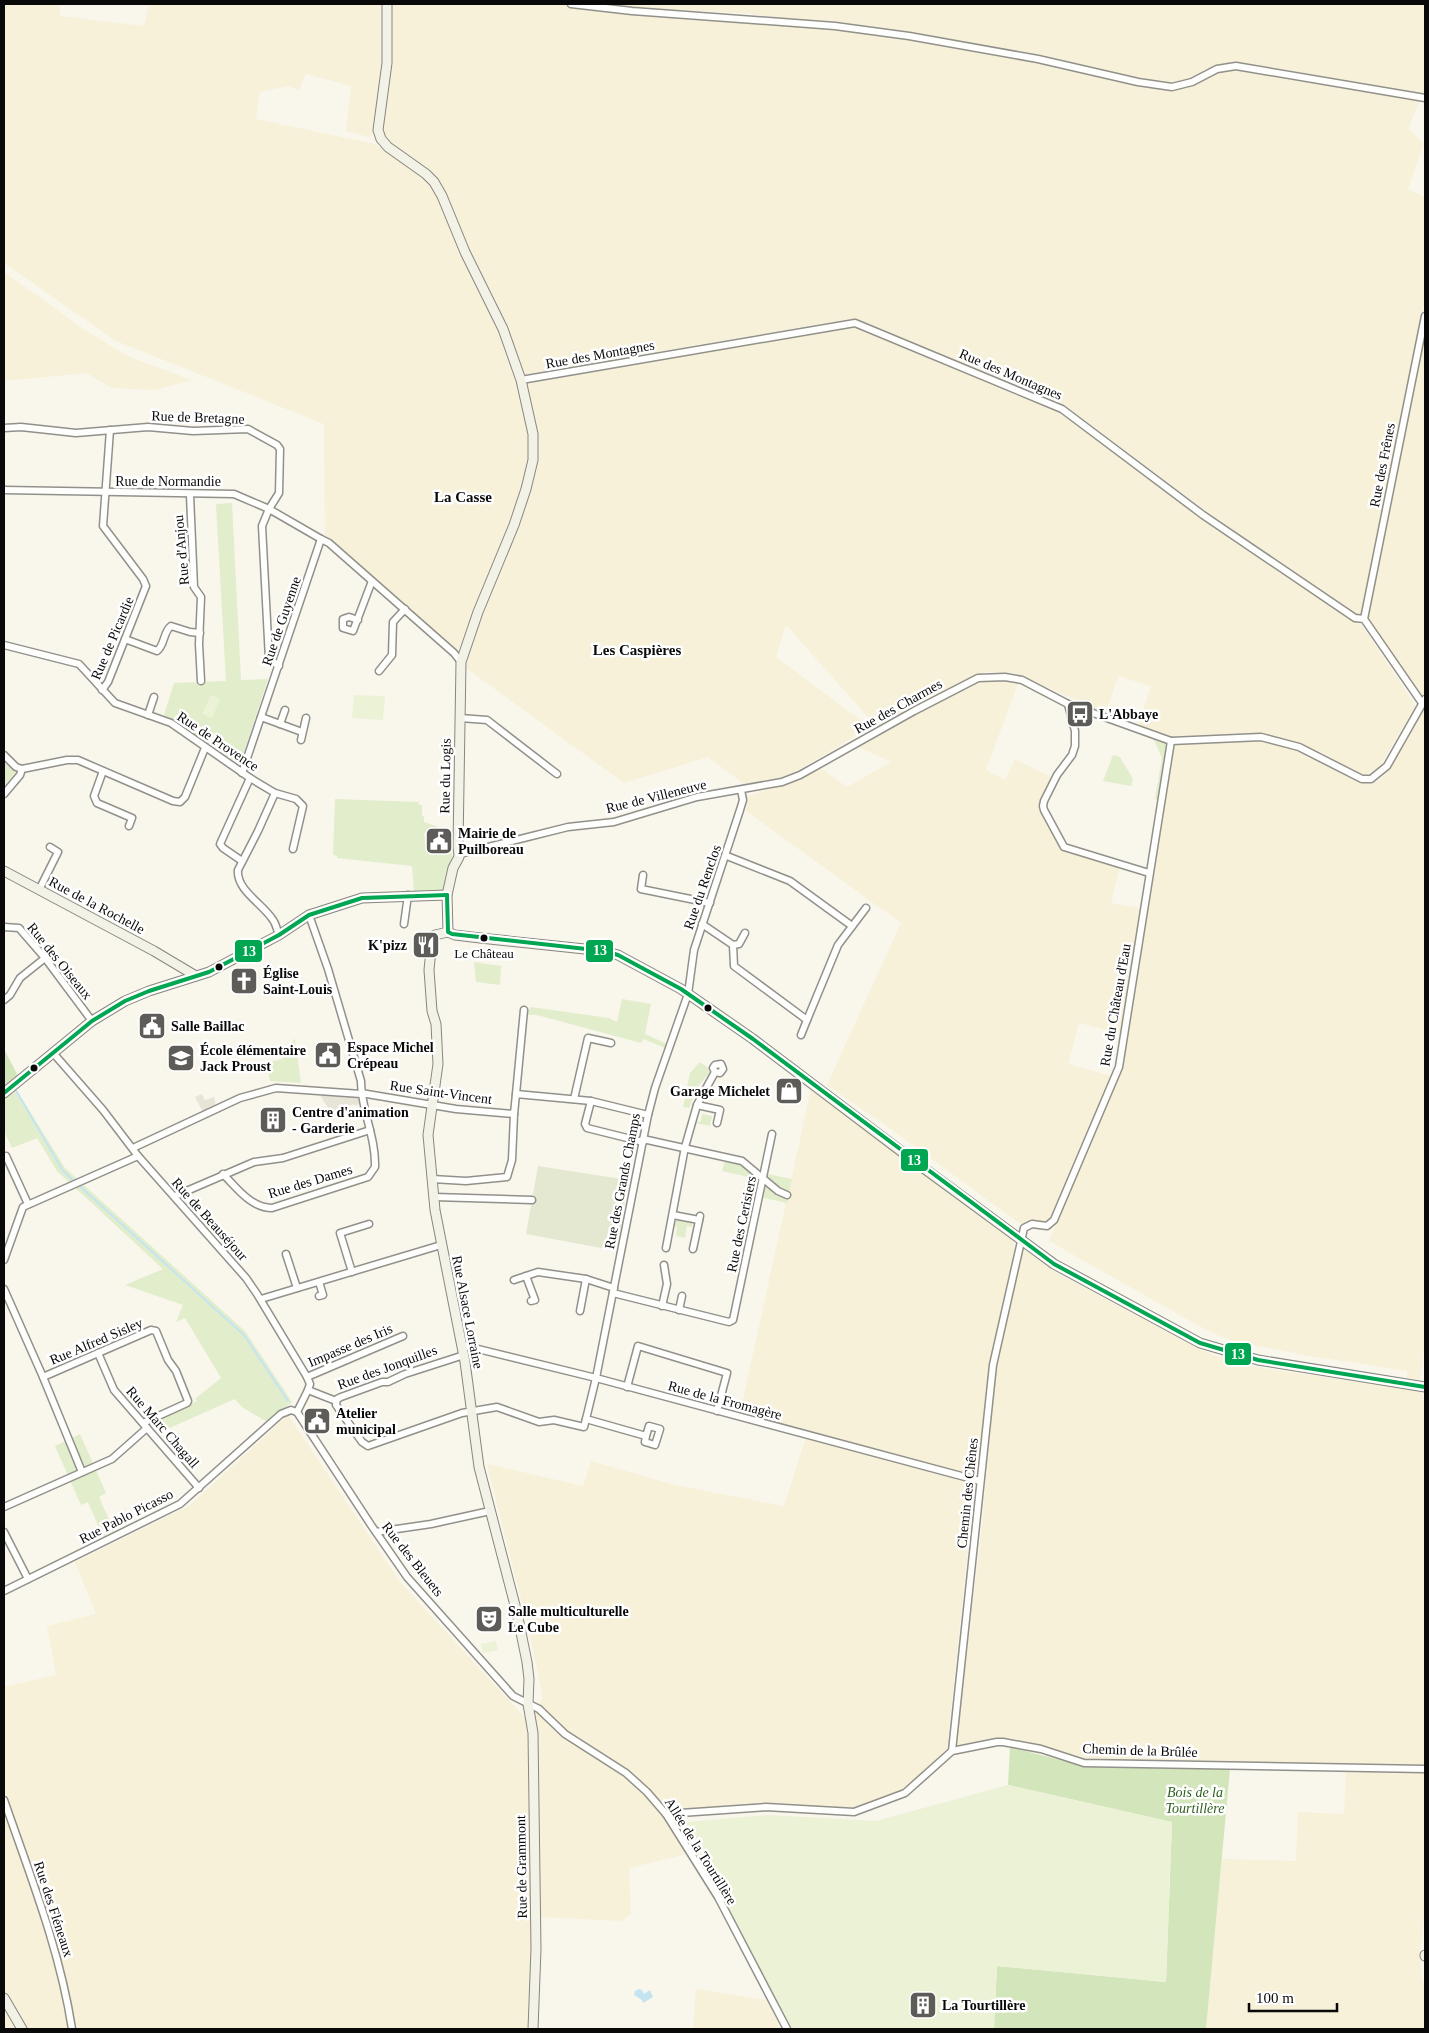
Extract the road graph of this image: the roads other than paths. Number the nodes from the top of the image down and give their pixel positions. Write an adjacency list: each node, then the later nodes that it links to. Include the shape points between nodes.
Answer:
1 (388, 4): 5 (street, Rue du Logis, via 387,63 378,130 381,139 426,174 438,189 503,329)
2 (571, 4): 3 (street, via 835,26 909,36 1172,87 1192,82 1217,69 1236,66)
3 (1425, 98)
4 (1425, 316): 15 (street, Rue des Frênes)
5 (521, 380): 15 (street, Rue des Montagnes, via 855,323 1062,409 1203,515 1355,618); 20 (street, Rue du Logis, via 533,434 530,475)
6 (4, 428): 7 (street, Rue de Bretagne, via 76,433)
7 (110, 430): 9 (street, Rue de Picardie); 11 (street, Rue de Bretagne, via 148,427 193,431 248,429 280,449 279,493)
8 (4, 490): 9 (street, Rue de Normandie)
9 (104, 493): 10 (street, Rue de Normandie); 18 (street, Rue de Picardie, via 103,526 146,586)
10 (190, 495): 11 (street, Rue de Normandie, via 234,494); 17 (street, Rue d'Anjou, via 194,587 201,597)
11 (269, 508): 12 (street, Rue de Normandie); 21 (street, Rue de Bretagne, via 262,526 269,659)
12 (321, 539): 13 (street); 21 (street, Rue de Guyenne)
13 (372, 581): 14 (street); 16 (street)
14 (404, 609): 20 (street); 22 (street, via 393,622 392,655)
15 (1364, 619): 26 (street)
16 (358, 620)
17 (200, 633): 18 (street, via 171,626 156,651); 23 (street, Rue d'Anjou)
18 (125, 639): 24 (street, Rue de Picardie)
19 (4, 645): 24 (street, Rue de Provence, via 75,662)
20 (462, 659): 32 (street, Rue du Logis)
21 (279, 666): 30 (street, Rue de Guyenne)
22 (379, 671)
23 (201, 681)
24 (102, 690): 29 (street, Rue de Provence, via 115,703)
25 (154, 697): 29 (street)
26 (1424, 701): 36 (street, via 1387,766 1371,779 1362,779 1299,747 1261,737)
27 (1068, 704): 36 (street, Rue des Charmes); 44 (street, Rue des Charmes, via 1022,680 1005,676 978,678 800,775); 54 (street, via 1075,746 1044,801 1044,810 1064,847)
28 (285, 710): 33 (street)
29 (148, 715): 37 (street, Rue de Provence, via 171,723)
30 (261, 717): 33 (street); 41 (street, Rue de Guyenne)
31 (306, 718): 34 (street)
32 (460, 718): 42 (street, via 487,720); 50 (street, Rue du Logis)
33 (280, 724): 34 (street)
34 (302, 732): 35 (street)
35 (301, 740)
36 (1171, 741): 54 (street, Rue du Château d'Eau)
37 (206, 748): 40 (street, via 180,802); 41 (street, Rue de Provence)
38 (4, 755): 39 (street)
39 (22, 769): 40 (street, via 72,760); 46 (street)
40 (103, 771): 47 (street, via 95,800 132,818)
41 (242, 773): 43 (street, Rue de Provence)
42 (557, 774)
43 (250, 778): 45 (street, Rue de Provence); 52 (street, via 220,844)
44 (741, 790): 50 (street, Rue de Villeneuve, via 697,797 614,822 568,827); 51 (street, Rue du Renclos, via 743,800)
45 (275, 793): 49 (street, Rue de Provence, via 296,798 302,806); 52 (street)
46 (4, 794)
47 (129, 826)
48 (50, 847): 56 (street, via 58,852)
49 (293, 849)
50 (460, 854): 58 (street, Rue du Logis)
51 (727, 856): 59 (street, Rue du Renclos); 65 (street, via 790,882)
52 (242, 861): 68 (street, via 237,874 241,883 272,919)
53 (4, 871): 56 (street, Rue de la Rochelle)
54 (1149, 873): 110 (street, Rue du Château d'Eau, via 1119,1067 1054,1220 1047,1226 1032,1224 1024,1228)
55 (643, 875): 59 (street, via 641,889)
56 (39, 890): 71 (street, Rue de la Rochelle)
57 (408, 895): 58 (street); 61 (street, via 362,898); 62 (street)
58 (447, 895): 66 (street, Rue du Logis)
59 (710, 903): 63 (street, Rue du Renclos)
60 (866, 908): 65 (street)
61 (309, 915): 68 (street); 84 (street, Rue des Dames, via 344,1020 361,1080)
62 (404, 924)
63 (702, 924): 69 (street); 74 (street, Rue du Renclos, via 694,950)
64 (4, 926): 70 (street, Rue des Oiseaux, via 19,928)
65 (852, 926): 77 (street, via 838,945)
66 (448, 932): 74 (street, via 618,954); 88 (street, Rue Alsace Lorraine, via 435,934 431,944 429,970 438,1064)
67 (745, 933): 69 (street, via 739,944)
68 (279, 934): 72 (street)
69 (733, 945): 77 (street, via 734,966)
70 (45, 958): 75 (street, via 20,978); 78 (street, Rue des Oiseaux)
71 (177, 965): 72 (street, Rue de la Rochelle); 73 (street)
72 (196, 976): 73 (street)
73 (175, 982): 78 (street, via 131,998)
74 (688, 994): 91 (street, Rue des Grands Champs); 110 (street)
75 (4, 1000)
76 (524, 1010): 85 (street)
77 (807, 1020): 79 (street)
78 (92, 1021): 81 (street)
79 (801, 1035)
80 (611, 1043): 86 (street, via 588,1038)
81 (54, 1054): 83 (street); 96 (street, Rue de Beauséjour)
82 (715, 1072): 89 (street)
83 (4, 1093)
84 (361, 1094): 88 (street, Rue Saint-Vincent); 93 (street, Rue des Dames); 96 (street, Rue Saint-Vincent, via 276,1088 240,1098)
85 (516, 1094): 86 (street); 90 (street)
86 (574, 1098): 87 (street)
87 (591, 1101): 91 (street); 95 (street, via 585,1124 588,1128)
88 (432, 1104): 90 (street, Rue Saint-Vincent); 102 (street, Rue Alsace Lorraine, via 428,1135)
89 (697, 1105): 92 (street, via 720,1110); 97 (street)
90 (514, 1114): 102 (street, via 512,1160 507,1177 466,1181)
91 (648, 1115): 95 (street, Rue des Grands Champs)
92 (717, 1123)
93 (370, 1130): 100 (street, via 284,1158 254,1162); 100 (street, Rue des Dames, via 375,1167 368,1177 272,1208 254,1205)
94 (772, 1134): 101 (street, Rue des Cerisiers)
95 (643, 1140): 97 (street); 124 (street, Rue des Grands Champs)
96 (133, 1148): 98 (street, Rue de Beauséjour)
97 (685, 1148): 101 (street, via 742,1161); 108 (street)
98 (138, 1156): 104 (street, Rue de Beauséjour); 107 (street)
99 (4, 1157): 107 (street)
100 (223, 1174): 104 (street)
101 (762, 1178): 103 (street); 130 (street, Rue des Cerisiers, via 734,1318 729,1322)
102 (432, 1179): 105 (street, Rue Alsace Lorraine)
103 (787, 1195)
104 (175, 1196): 127 (street, Rue de Beauséjour, via 237,1266)
105 (434, 1197): 106 (street); 111 (street, Rue Alsace Lorraine)
106 (532, 1200)
107 (28, 1204): 115 (street, via 22,1209)
108 (673, 1215): 112 (street); 113 (street, via 700,1218)
109 (369, 1224): 117 (street, via 340,1233)
110 (1021, 1239): 139 (street, via 1054,1264 1200,1343 1258,1360); 149 (street, Chemin des Chênes, via 993,1365)
111 (441, 1246): 117 (street); 133 (street, Rue Alsace Lorraine)
112 (666, 1248)
113 (693, 1249)
114 (286, 1254): 122 (street)
115 (4, 1260)
116 (664, 1265): 129 (street, via 667,1284)
117 (352, 1272): 121 (street)
118 (526, 1276): 119 (street, via 538,1272); 120 (street); 128 (street, via 535,1300)
119 (586, 1279): 124 (street); 131 (street)
120 (514, 1280)
121 (319, 1282): 122 (street); 125 (street, via 323,1296)
122 (297, 1288): 127 (street)
123 (4, 1289): 136 (street, Rue Alfred Sisley)
124 (614, 1290): 129 (street); 137 (street, Rue des Grands Champs)
125 (319, 1296)
126 (682, 1296): 130 (street)
127 (261, 1299): 135 (street, Rue de Beauséjour)
128 (531, 1301)
129 (662, 1306): 130 (street)
130 (679, 1310)
131 (580, 1311)
132 (403, 1336): 135 (street, Impasse des Iris)
133 (463, 1350): 137 (street, Rue de la Fromagère); 141 (street, Rue des Jonquilles, via 388,1382 341,1396); 142 (street, Rue Alsace Lorraine)
134 (98, 1353): 136 (street, Rue Alfred Sisley); 146 (street, Rue Marc Chagall, via 114,1390); 146 (street, Rue Alfred Sisley, via 151,1330 156,1331 188,1401)
135 (307, 1376): 140 (street, Rue de Beauséjour)
136 (43, 1377): 148 (street)
137 (596, 1378): 138 (street, Rue de la Fromagère); 145 (street, Rue des Grands Champs)
138 (627, 1386): 143 (street, Rue de la Fromagère); 143 (street, via 638,1346 727,1372)
139 (1425, 1386)
140 (308, 1390): 141 (street); 144 (street)
141 (336, 1401): 142 (street, Rue des Jonquilles, via 347,1422 368,1446)
142 (471, 1411): 145 (street, via 497,1407 539,1422 554,1420 584,1427); 152 (street, Rue Alsace Lorraine, via 479,1467)
143 (717, 1411): 149 (street, Rue de la Fromagère)
144 (297, 1412): 150 (street, Rue Pablo Picasso, via 291,1410 281,1414); 154 (street, Rue des Bleuets)
145 (586, 1420): 147 (street)
146 (145, 1425): 148 (street, via 112,1459); 150 (street, Rue Marc Chagall)
147 (646, 1436)
148 (82, 1472): 151 (street)
149 (980, 1481): 158 (street, Chemin des Chênes)
150 (199, 1488): 155 (street, Rue Pablo Picasso, via 180,1504)
151 (4, 1507)
152 (490, 1511): 154 (street); 157 (street, Rue Alsace Lorraine, via 523,1643 530,1679)
153 (4, 1532): 155 (street)
154 (376, 1532): 157 (street, Rue des Bleuets, via 418,1590 513,1696)
155 (28, 1579): 156 (street, Rue Pablo Picasso)
156 (4, 1591)
157 (528, 1704): 161 (street, Allée de la Tourtillère, via 539,1709 565,1734 626,1773); 165 (street, Rue de Grammont, via 533,1733 536,1933)
158 (952, 1751): 159 (street, Chemin de la Brûlée, via 1002,1742 1041,1749 1084,1763); 161 (street, via 905,1793 854,1812 766,1807)
159 (1425, 1769)
160 (4, 1800): 164 (street, Rue des Fléneaux, via 56,1951)
161 (666, 1814): 166 (street, Allée de la Tourtillère, via 718,1897)
162 (4, 1998): 163 (street)
163 (22, 2029)
164 (72, 2029)
165 (533, 2029)
166 (787, 2029)

